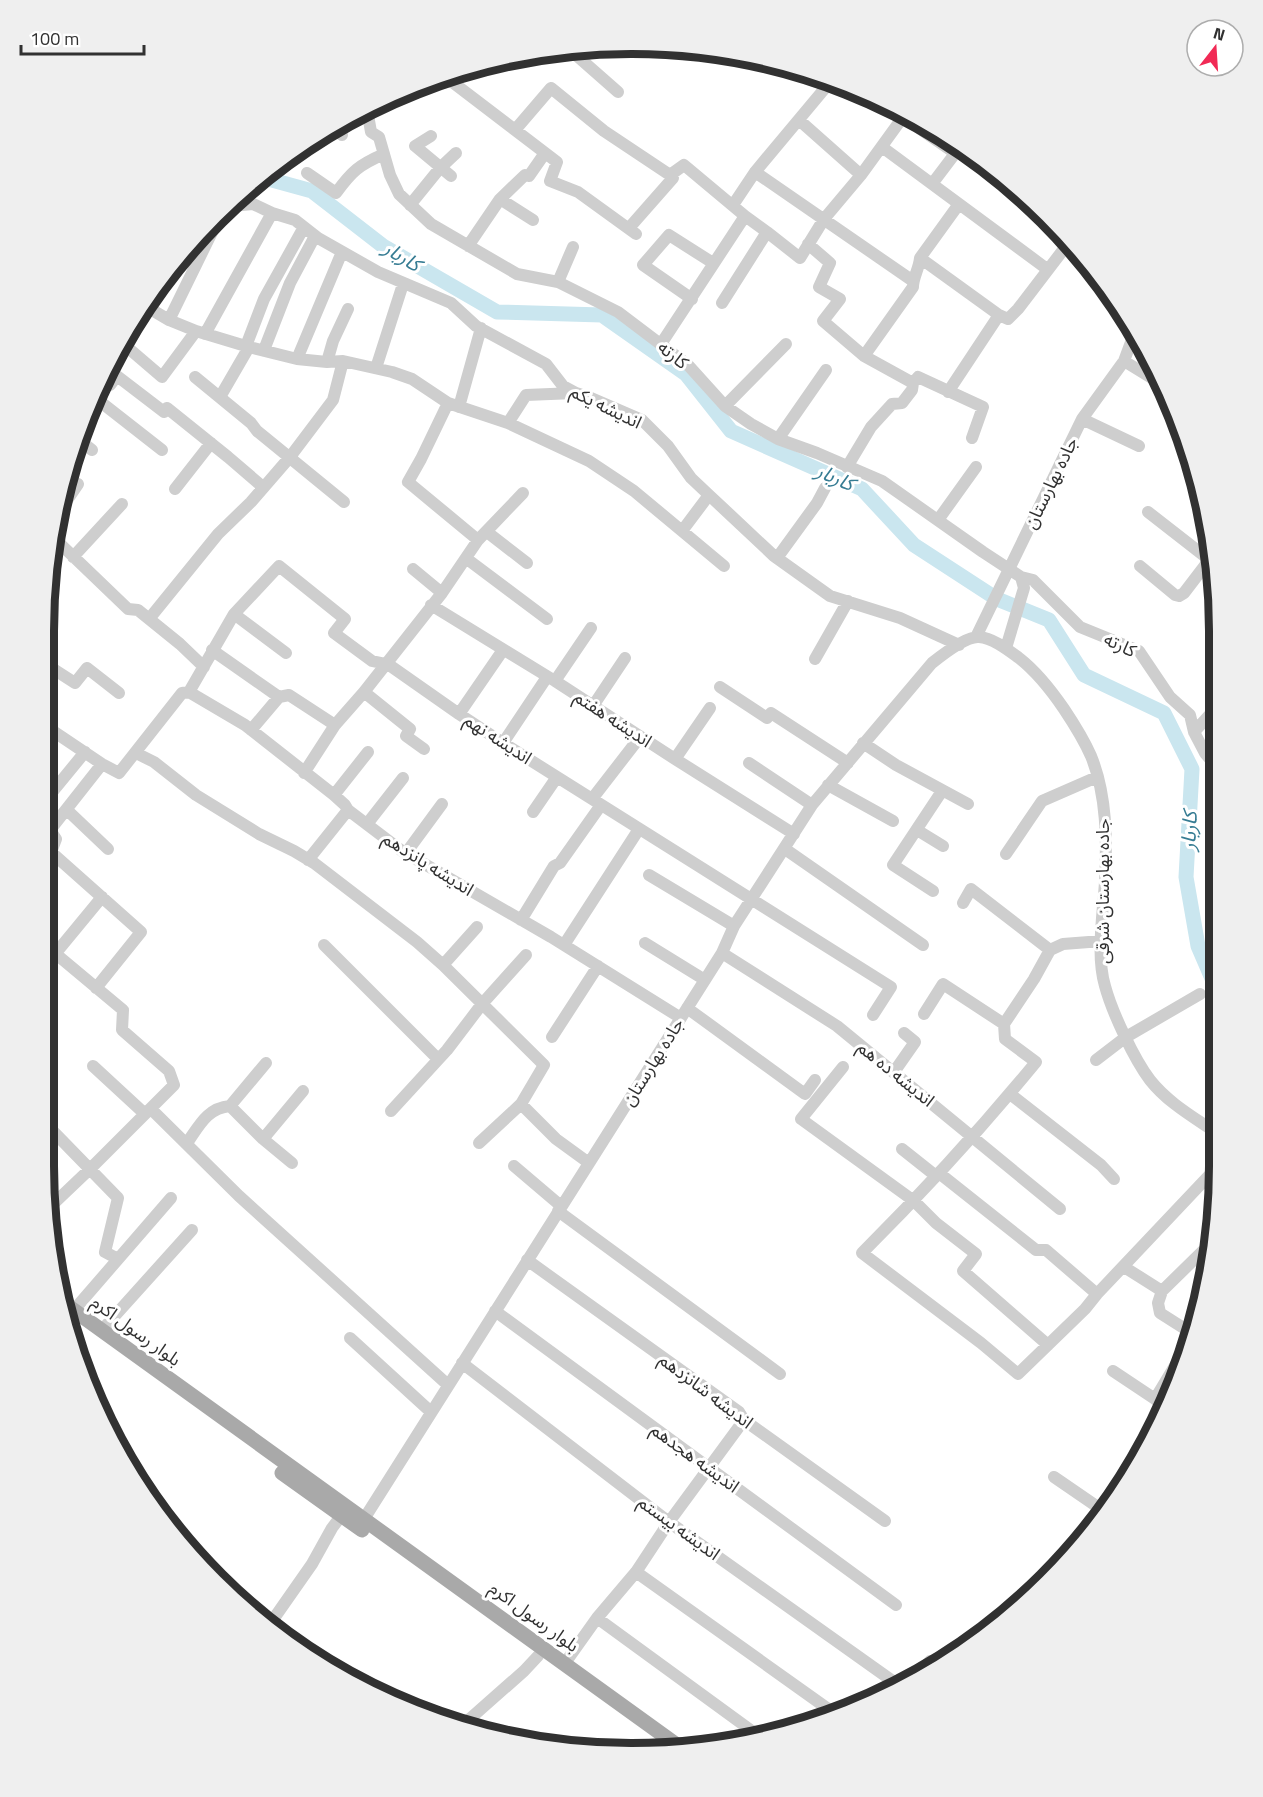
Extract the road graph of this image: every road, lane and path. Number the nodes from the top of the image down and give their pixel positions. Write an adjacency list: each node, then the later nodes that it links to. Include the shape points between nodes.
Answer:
1 (578, 57): 4 (street)
2 (453, 83): 8 (street)
3 (825, 88): 6 (street)
4 (618, 92)
5 (369, 118): 14 (street, کارته, via 371,132 379,137)
6 (799, 120): 16 (street); 19 (street)
7 (900, 121): 10 (street)
8 (515, 130): 12 (street); 18 (street, via 551,88 604,131)
9 (431, 136): 15 (street, via 416,146)
10 (882, 147): 19 (street); 21 (street)
11 (456, 153): 15 (street)
12 (545, 153): 18 (street, via 557,162 550,181 576,190 633,231 673,178); 22 (street, via 529,176 525,175)
13 (955, 153): 21 (street)
14 (384, 154): 17 (street, via 351,173 336,193); 25 (street, کارته, via 399,194)
15 (440, 168): 20 (street); 25 (street)
16 (755, 172): 26 (street); 29 (street)
17 (307, 173)
18 (670, 175): 26 (street, via 684,165)
19 (861, 175): 29 (street)
20 (451, 176)
21 (932, 184): 23 (street)
22 (500, 199): 30 (street); 36 (street)
23 (959, 204): 40 (street); 42 (street)
24 (242, 205): 27 (street, اندیشه یکم, via 253,204)
25 (411, 205): 36 (street, کارته, via 431,224)
26 (733, 205): 28 (street)
27 (272, 213): 31 (street, اندیشه یکم); 53 (street)
28 (745, 216): 32 (street); 41 (street)
29 (824, 219): 35 (street); 43 (street)
30 (532, 220)
31 (304, 227): 33 (street, اندیشه یکم); 57 (street, via 264,299)
32 (767, 232): 35 (street, via 800,258); 47 (street)
33 (315, 236): 39 (street, اندیشه یکم); 59 (street, via 290,283)
34 (209, 238): 51 (street)
35 (808, 244): 60 (street, via 830,263 819,287 840,299 823,321)
36 (468, 246): 44 (street, کارته, via 517,274)
37 (573, 247): 44 (street)
38 (1064, 249): 42 (street)
39 (342, 252): 45 (street, اندیشه یکم); 61 (street)
40 (920, 258): 43 (street); 50 (street)
41 (713, 263): 46 (street); 46 (street, via 669,235 643,265)
42 (1047, 269): 50 (street, via 1008,319)
43 (913, 281): 60 (street)
44 (558, 282): 55 (street, کارته, via 618,312)
45 (403, 284): 52 (street, اندیشه یکم, via 451,303); 65 (street)
46 (692, 299): 55 (street)
47 (722, 303)
48 (348, 309): 64 (street)
49 (152, 310): 51 (street)
50 (999, 315): 71 (street)
51 (169, 320): 53 (street)
52 (481, 328): 72 (street, اندیشه یکم, via 546,364 563,386); 75 (street)
53 (200, 333): 57 (street); 58 (street, via 162,377)
54 (1131, 342): 63 (street, جاده بهارستان)
55 (661, 344): 76 (street, کارته)
56 (786, 344): 76 (street)
57 (248, 347): 59 (street); 73 (street)
58 (129, 348)
59 (264, 350): 61 (street)
60 (864, 356): 69 (street)
61 (297, 359): 64 (street)
62 (343, 361): 64 (street); 65 (street); 86 (street, via 333,400)
63 (1124, 361): 68 (street); 77 (street, جاده بهارستان)
64 (327, 362)
65 (376, 368): 75 (street, via 412,379)
66 (826, 370): 80 (street)
67 (195, 377): 73 (street)
68 (1150, 377)
69 (913, 383): 71 (street, via 918,377); 87 (street, via 902,403 892,404 871,427)
70 (110, 385): 81 (street, via 117,376)
71 (948, 392): 79 (street, via 983,407)
72 (576, 393): 78 (street, via 526,395); 95 (street, اندیشه یکم, via 642,420)
73 (220, 397): 86 (street)
74 (102, 403): 85 (street)
75 (453, 405): 78 (street); 101 (street, via 408,482)
76 (725, 406): 80 (street, کارته)
77 (1082, 419): 83 (street); 112 (street, جاده بهارستان)
78 (508, 423): 100 (street, via 589,461 634,491)
79 (972, 438)
80 (778, 440): 87 (street, کارته)
81 (211, 443): 90 (street); 92 (street)
82 (85, 445): 84 (street)
83 (1139, 446)
84 (92, 450)
85 (162, 450)
86 (290, 457): 90 (street); 96 (street)
87 (847, 467): 99 (street, کارته, via 882,482)
88 (976, 467): 99 (street)
89 (78, 484): 94 (street)
90 (263, 487): 117 (street, via 218,534)
91 (825, 488): 105 (street)
92 (175, 489)
93 (523, 493): 101 (street)
94 (71, 494)
95 (709, 495): 100 (street); 105 (street, اندیشه یکم)
96 (344, 502)
97 (123, 504): 104 (street)
98 (1148, 512): 103 (street)
99 (938, 520): 112 (street, کارته)
100 (682, 531): 108 (street)
101 (482, 536): 106 (street); 107 (street)
102 (61, 545): 104 (street)
103 (1203, 553)
104 (73, 557): 117 (street, via 128,609 138,610)
105 (777, 558): 114 (street, اندیشه یکم, via 830,596)
106 (467, 559): 113 (street); 118 (street)
107 (527, 563)
108 (724, 566)
109 (1140, 566): 110 (street, via 1179,596)
110 (1205, 567)
111 (413, 569): 113 (street)
112 (1018, 578): 120 (street, جاده بهارستان, via 1002,586); 122 (street, via 1016,618); 144 (street, کارته, via 1033,580 1080,627 1138,651 1170,697 1190,716)
113 (442, 593): 115 (street)
114 (848, 601): 121 (street, اندیشه یکم, via 900,618); 127 (street)
115 (431, 605): 124 (street, اندیشه هفتم); 128 (street)
116 (234, 614): 123 (street); 125 (street); 128 (street, اندیشه نهم, via 279,566 345,619 334,633 372,661)
117 (149, 619): 129 (street)
118 (547, 619)
119 (591, 628): 131 (street)
120 (976, 637): 121 (street, جاده بهارستان); 122 (street)
121 (959, 645): 147 (street, جاده بهارستان, via 932,663)
122 (1001, 646): 159 (street, جاده بهارستان شرقی, via 1041,678 1056,697 1091,757)
123 (212, 650): 129 (street); 136 (street)
124 (503, 650): 131 (street, اندیشه هفتم); 139 (street)
125 (286, 653)
126 (625, 658): 137 (street)
127 (816, 658)
128 (386, 664): 134 (street); 139 (street, اندیشه نهم)
129 (204, 667): 133 (street)
130 (54, 669): 135 (street, via 75,683 87,668)
131 (551, 679): 137 (street, اندیشه هفتم); 146 (street)
132 (720, 687): 154 (street, via 767,718 771,713)
133 (189, 692): 142 (street, اندیشه پانزدهم); 151 (street, via 182,693)
134 (364, 692): 141 (street); 148 (street, via 410,729 406,736)
135 (119, 693)
136 (279, 697): 141 (street, via 289,695); 142 (street)
137 (593, 706): 145 (street, اندیشه هفتم)
138 (710, 708): 153 (street)
139 (459, 714): 146 (street, اندیشه نهم)
140 (1209, 716): 144 (street)
141 (335, 725): 157 (street)
142 (251, 730): 157 (street, اندیشه پانزدهم)
143 (54, 732): 149 (street)
144 (1194, 732): 152 (street, کارته)
145 (640, 737): 153 (street, اندیشه هفتم); 165 (street)
146 (503, 743): 158 (street, اندیشه نهم)
147 (863, 743): 154 (street, جاده بهارستان); 163 (street)
148 (424, 749)
149 (85, 752): 155 (street); 162 (street)
150 (368, 752): 164 (street)
151 (136, 753): 155 (street, via 119,773); 184 (street, via 196,795)
152 (1209, 758)
153 (675, 759): 177 (street, اندیشه هفتم)
154 (848, 763): 161 (street, جاده بهارستان)
155 (102, 764): 169 (street)
156 (749, 764): 168 (street)
157 (304, 772): 164 (street, اندیشه پانزدهم)
158 (557, 777): 165 (street, اندیشه نهم); 171 (street)
159 (1097, 777): 182 (street, via 1042,801); 193 (street, جاده بهارستان شرقی, via 1107,850)
160 (403, 778): 174 (street)
161 (828, 784): 168 (street, جاده بهارستان); 172 (street)
162 (54, 790)
163 (942, 791): 167 (street); 176 (street)
164 (334, 795): 170 (street, اندیشه پانزدهم)
165 (596, 802): 175 (street, اندیشه نهم); 190 (street)
166 (442, 804): 181 (street)
167 (968, 804)
168 (812, 805): 177 (street, جاده بهارستان)
169 (67, 810): 173 (street); 179 (street)
170 (348, 810): 174 (street, اندیشه پانزدهم); 184 (street)
171 (532, 812)
172 (893, 821)
173 (54, 822)
174 (368, 824): 181 (street, اندیشه پانزدهم)
175 (639, 829): 188 (street, اندیشه نهم); 196 (street)
176 (917, 830): 178 (street); 186 (street, via 893,865)
177 (794, 834): 180 (street, جاده بهارستان)
178 (943, 846)
179 (108, 849)
180 (784, 849): 188 (street, جاده بهارستان); 197 (street)
181 (406, 853): 190 (street, اندیشه پانزدهم)
182 (1005, 854)
183 (54, 855): 187 (street)
184 (308, 860): 202 (street)
185 (649, 875): 191 (street)
186 (933, 891)
187 (102, 897): 200 (street); 205 (street, via 141,932)
188 (752, 898): 191 (street, جاده بهارستان); 210 (street, اندیشه نهم, via 891,987)
189 (963, 903): 198 (street, via 971,890)
190 (521, 920): 196 (street, اندیشه پانزدهم)
191 (734, 926): 199 (street, جاده بهارستان)
192 (477, 927): 202 (street)
193 (1102, 941): 198 (street, via 1063,944); 214 (street, جاده بهارستان شرقی, via 1105,986)
194 (645, 943): 204 (street)
195 (324, 945): 215 (street)
196 (564, 945): 203 (street, اندیشه پانزدهم)
197 (923, 945)
198 (1050, 950): 211 (street)
199 (722, 953): 204 (street, جاده بهارستان); 220 (street, اندیشه ده هم, via 837,1026)
200 (55, 954): 205 (street)
201 (526, 956): 207 (street)
202 (443, 965): 207 (street)
203 (598, 966): 208 (street, اندیشه پانزدهم); 213 (street)
204 (705, 980): 208 (street, جاده بهارستان)
205 (96, 988): 226 (street, via 123,1010 122,1030 169,1071 174,1085)
206 (1200, 994): 214 (street)
207 (482, 1004): 215 (street); 224 (street, via 544,1065)
208 (684, 1013): 221 (street, اندیشه پانزدهم, via 805,1094); 236 (street, جاده بهارستان)
209 (924, 1014): 211 (street, via 943,984)
210 (873, 1015)
211 (1004, 1024): 223 (street, via 1005,1039 1036,1062)
212 (904, 1033): 220 (street, via 915,1042)
213 (552, 1037)
214 (1126, 1037): 216 (street); 228 (street, جاده بهارستان شرقی, via 1150,1080)
215 (438, 1059): 227 (street)
216 (1096, 1060)
217 (266, 1063): 225 (street)
218 (93, 1066): 226 (street)
219 (843, 1066): 243 (street, via 801,1119)
220 (894, 1072): 230 (street, اندیشه ده هم)
221 (815, 1080)
222 (303, 1091): 231 (street)
223 (1010, 1094): 230 (street); 241 (street)
224 (521, 1104): 233 (street); 236 (street, via 556,1139)
225 (230, 1106): 231 (street); 232 (street, via 219,1107 203,1119)
226 (148, 1111): 232 (street); 238 (street)
227 (391, 1111)
228 (1209, 1128)
229 (54, 1132): 238 (street)
230 (971, 1137): 239 (street); 246 (street, اندیشه ده هم)
231 (263, 1139): 235 (street)
232 (187, 1143): 266 (street, via 239,1196)
233 (478, 1143)
234 (902, 1149): 239 (street)
235 (292, 1163)
236 (588, 1163): 245 (street, جاده بهارستان)
237 (514, 1166): 245 (street)
238 (91, 1168): 244 (street); 249 (street, via 118,1198 105,1252)
239 (938, 1174): 243 (street); 253 (street, via 1036,1250 1046,1250)
240 (1209, 1176): 251 (street)
241 (1114, 1179)
242 (171, 1198): 249 (street)
243 (914, 1201): 261 (street, via 976,1254 963,1271); 261 (street, via 862,1253 1018,1374)
244 (55, 1202)
245 (560, 1208): 250 (street, جاده بهارستان); 264 (street)
246 (1060, 1209)
247 (192, 1230): 259 (street)
248 (1202, 1252): 252 (street)
249 (118, 1259): 254 (street)
250 (527, 1260): 255 (street, جاده بهارستان); 270 (street, اندیشه شانزدهم, via 739,1412)
251 (1124, 1267): 252 (street); 253 (street)
252 (1162, 1291): 258 (street, via 1160,1313)
253 (1097, 1294): 261 (street)
254 (71, 1303)
255 (495, 1311): 262 (street, جاده بهارستان); 271 (street, اندیشه هجدهم)
256 (73, 1313): 259 (main road, بلوار رسول اکرم)
257 (74, 1314): 274 (main road, بلوار رسول اکرم)
258 (1185, 1329)
259 (102, 1330): 277 (main road, بلوار رسول اکرم)
260 (350, 1338): 269 (street)
261 (1048, 1345)
262 (462, 1363): 266 (street, جاده بهارستان); 276 (street, اندیشه بیستم)
263 (1113, 1371): 267 (street)
264 (780, 1374)
265 (1168, 1378): 267 (street)
266 (448, 1385): 269 (street, جاده بهارستان)
267 (1155, 1400): 268 (street)
268 (1158, 1402)
269 (431, 1412): 277 (street, جاده بهارستان)
270 (744, 1420): 271 (street); 275 (street, اندیشه شانزدهم)
271 (710, 1468): 276 (street); 279 (street, اندیشه هجدهم)
272 (1054, 1477): 273 (street)
273 (1097, 1507)
274 (341, 1516): 277 (main road, بلوار رسول اکرم); 281 (street)
275 (885, 1521)
276 (669, 1522): 278 (street); 284 (street, اندیشه بیستم)
277 (361, 1523): 282 (main road, بلوار رسول اکرم); 283 (main road, بلوار رسول اکرم)
278 (636, 1572): 280 (street); 285 (street)
279 (896, 1605)
280 (597, 1618): 283 (street); 287 (street)
281 (274, 1619)
282 (537, 1656): 286 (street); 288 (main road, بلوار رسول اکرم)
283 (565, 1663): 289 (main road, بلوار رسول اکرم)
284 (892, 1680)
285 (827, 1708)
286 (469, 1719)
287 (751, 1730)
288 (656, 1742)
289 (672, 1742)

